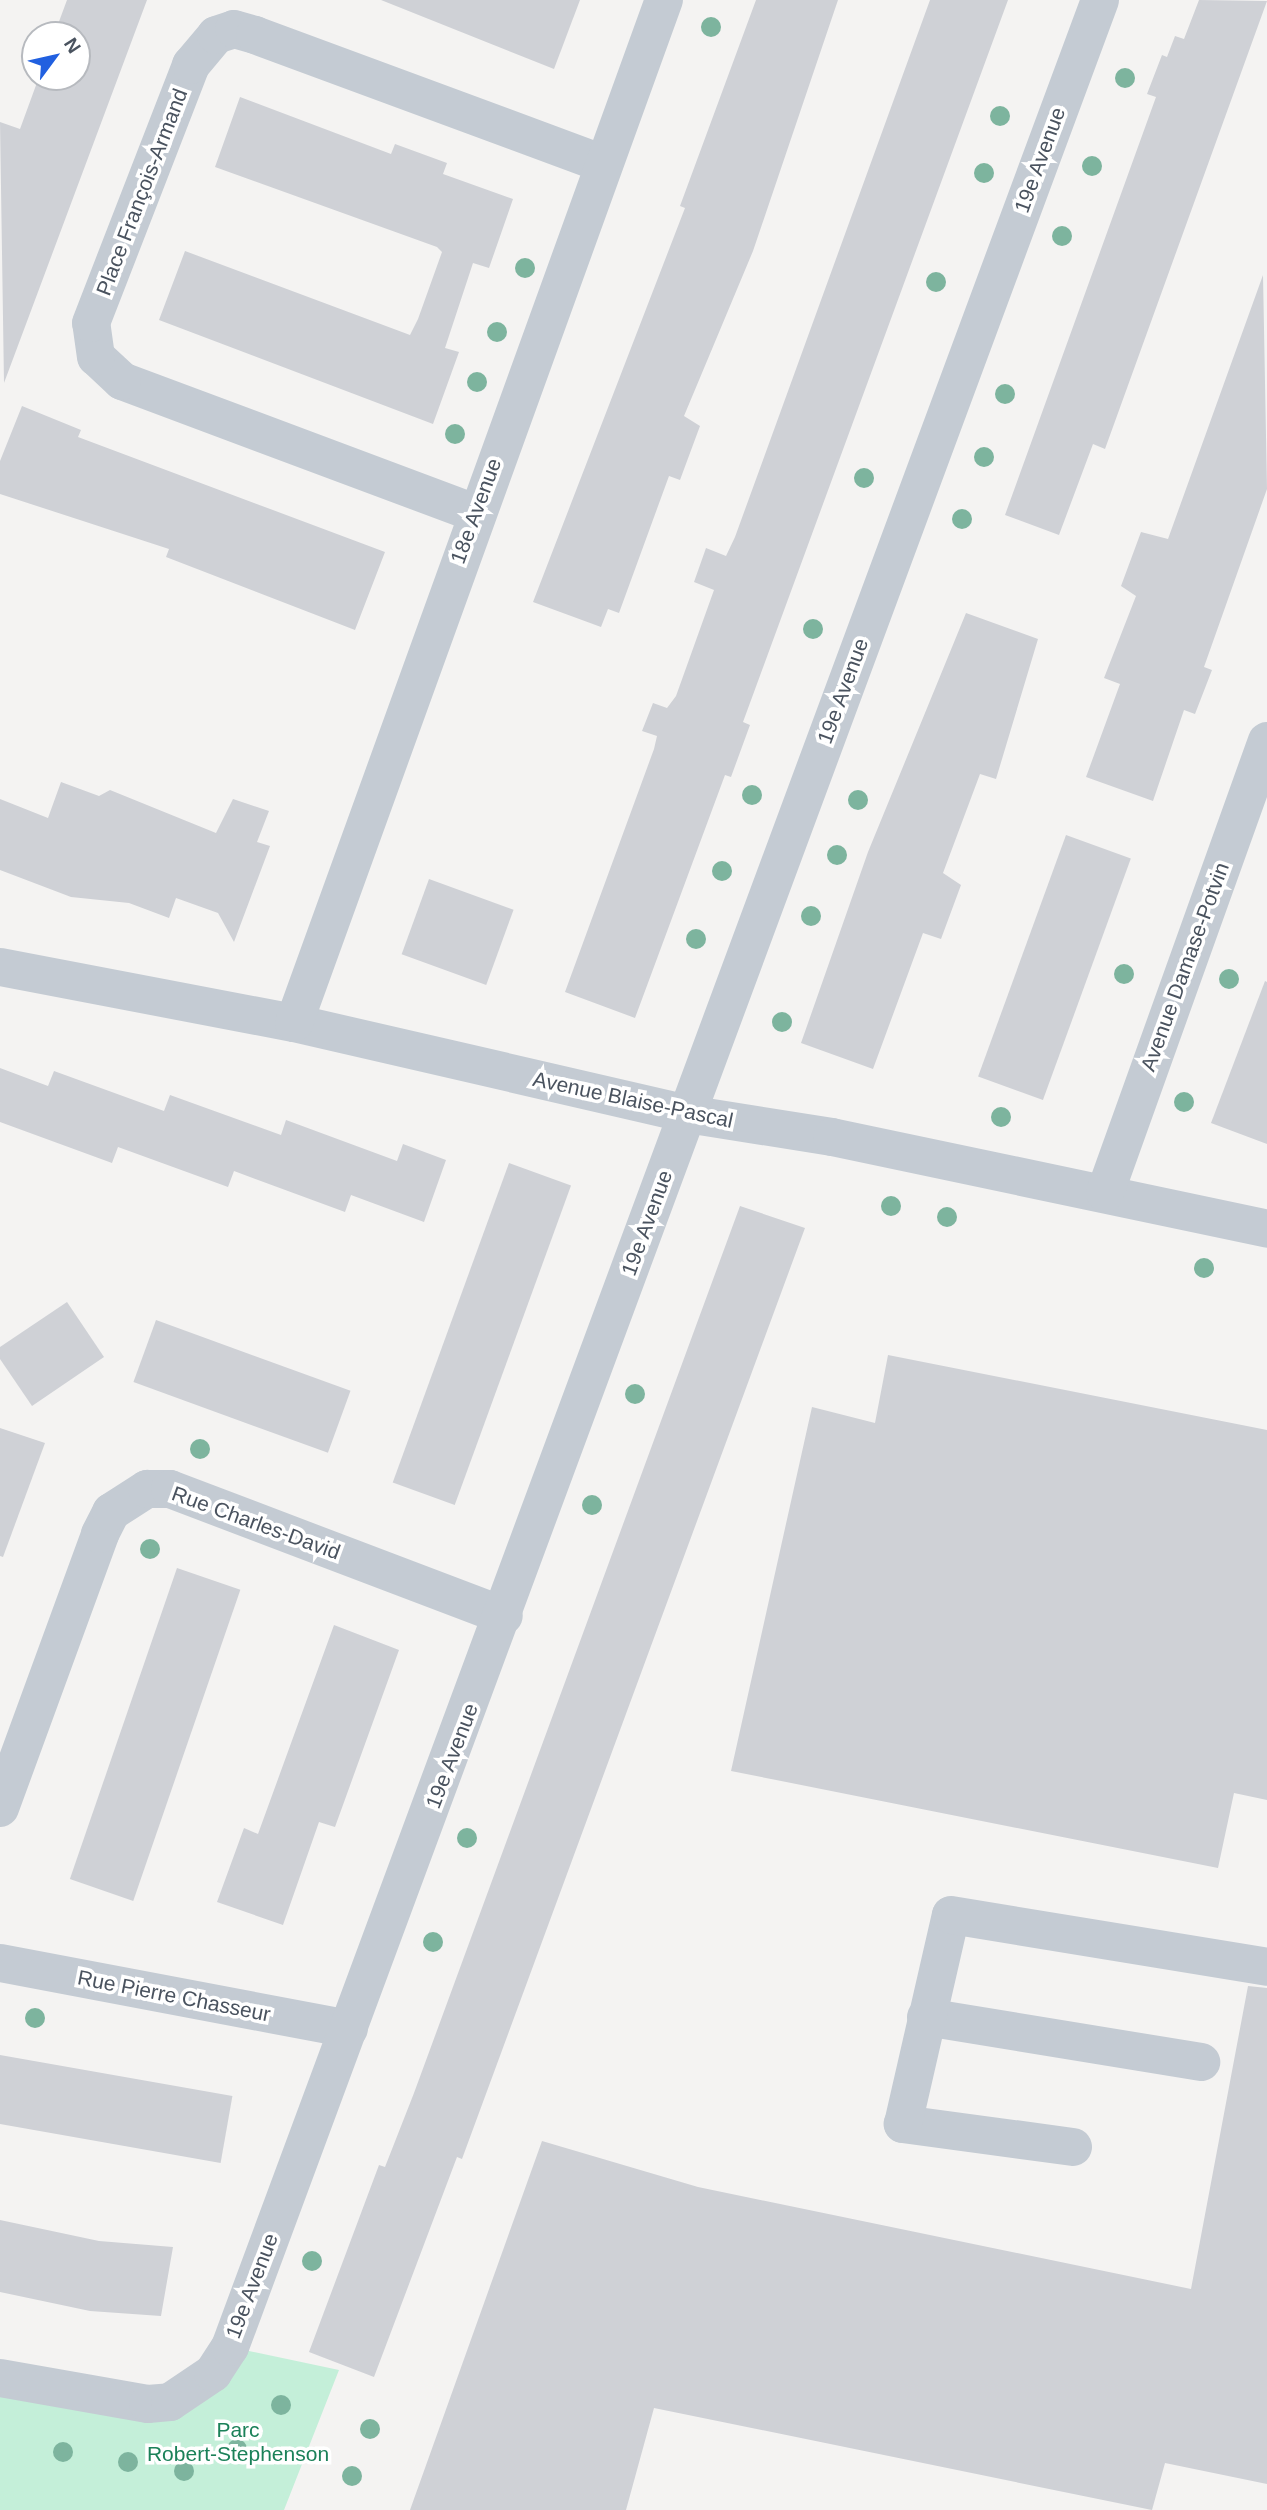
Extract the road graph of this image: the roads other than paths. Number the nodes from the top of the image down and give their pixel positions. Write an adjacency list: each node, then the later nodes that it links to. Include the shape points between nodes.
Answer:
1 (664, 0): 3 (street, 18e Avenue)
2 (1100, 0): 8 (street, 19e Avenue)
3 (603, 164): 4 (street, 18e Avenue); 4 (street, Place François-Armand, via 234,29 216,35 191,65 91,323 96,357 122,381)
4 (475, 513): 7 (street, 18e Avenue)
5 (1267, 741): 9 (street, Avenue Damase-Potvin)
6 (0, 967): 7 (street, Avenue Blaise-Pascal)
7 (294, 1023): 8 (street, Avenue Blaise-Pascal)
8 (687, 1114): 9 (street, Avenue Blaise-Pascal); 11 (street, 19e Avenue)
9 (1105, 1193): 10 (street, Avenue Blaise-Pascal)
10 (1267, 1229)
11 (504, 1616): 12 (street, Rue Charles-David, via 170,1489 147,1489 111,1512 100,1534); 16 (street, 19e Avenue)
12 (0, 1808)
13 (0, 1963): 16 (street, Rue Pierre Chasseur)
14 (1267, 1967): 15 (street, via 951,1915)
15 (926, 2017): 17 (street); 18 (street, via 903,2124)
16 (349, 2029): 19 (street, 19e Avenue, via 230,2347 192,2392 148,2404)
17 (1201, 2062)
18 (1073, 2147)
19 (0, 2378)

